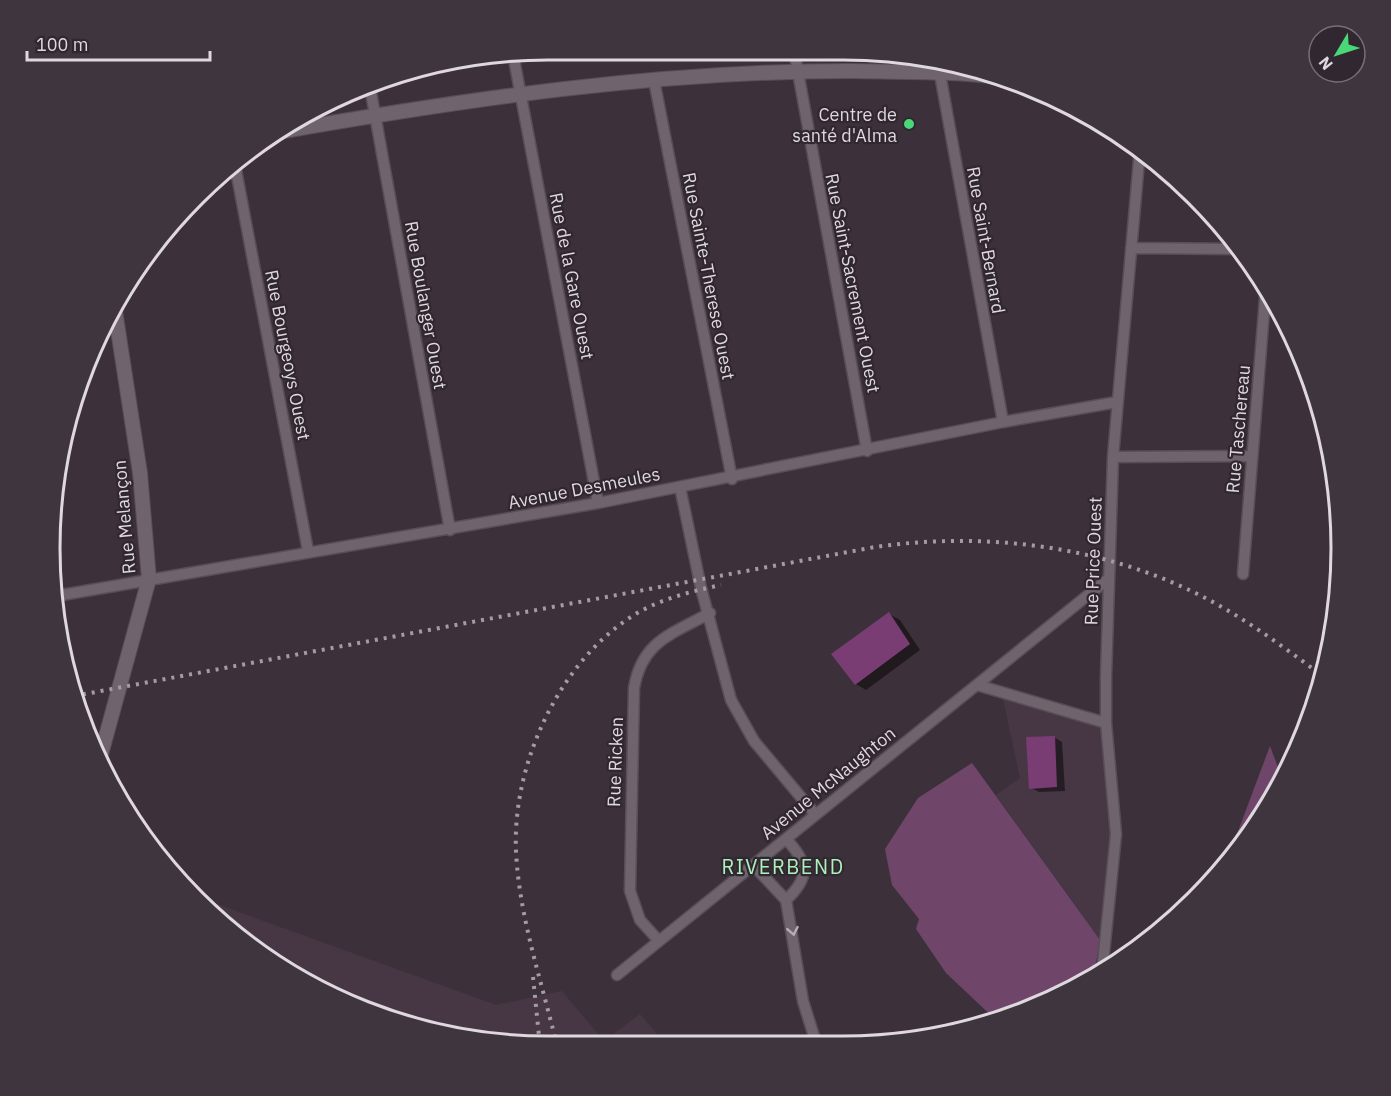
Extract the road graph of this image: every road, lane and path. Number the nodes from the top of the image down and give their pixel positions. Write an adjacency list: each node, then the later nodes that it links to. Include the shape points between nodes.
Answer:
1 (795, 60): 5 (street, Rue Saint-Sacrement Ouest)
2 (514, 61): 7 (street, Rue de la Gare Ouest)
3 (928, 67): 5 (street)
4 (939, 69): 18 (street, Rue Saint-Bernard)
5 (796, 71): 6 (street); 19 (street, Rue Saint-Sacrement Ouest)
6 (654, 80): 7 (street); 22 (street, Rue Sainte-Therese Ouest)
7 (520, 92): 9 (street); 24 (street, Rue de la Gare Ouest)
8 (371, 93): 9 (street, Rue Boulanger Ouest)
9 (375, 115): 10 (street); 25 (street, Rue Boulanger Ouest)
10 (299, 128)
11 (1139, 160): 13 (street, Rue Price Ouest)
12 (236, 173): 26 (street, Rue Bourgeoys Ouest)
13 (1131, 248): 14 (street); 17 (street, Rue Price Ouest)
14 (1228, 249)
15 (1265, 302): 20 (street, Rue Taschereau)
16 (116, 320): 28 (street, Rue Melançon, via 140,473)
17 (1117, 402): 18 (street, Avenue Desmeules); 21 (street, Rue Price Ouest)
18 (1003, 422): 19 (street, Avenue Desmeules)
19 (867, 451): 22 (street, Avenue Desmeules)
20 (1252, 456): 21 (street); 27 (street, Rue Taschereau)
21 (1113, 457): 29 (street, Rue Price Ouest)
22 (732, 479): 23 (street, Avenue Desmeules)
23 (680, 487): 24 (street, Avenue Desmeules); 31 (street)
24 (598, 504): 25 (street, Avenue Desmeules)
25 (450, 530): 26 (street, Avenue Desmeules)
26 (308, 551): 28 (street, Avenue Desmeules)
27 (1243, 574)
28 (149, 579): 30 (street, Avenue Desmeules); 34 (street, Rue Melançon)
29 (1108, 579): 32 (street, Avenue McNaughton); 33 (street, Rue Price Ouest)
30 (62, 595)
31 (710, 613): 35 (street, via 731,700 754,741); 39 (street, Rue Ricken, via 658,641 637,670 634,688 630,891 640,920)
32 (977, 685): 33 (street); 35 (street, Avenue McNaughton)
33 (1107, 723): 40 (street, Rue Price Ouest, via 1116,834)
34 (103, 748)
35 (815, 814): 36 (street, Avenue McNaughton)
36 (786, 839): 37 (street, Avenue McNaughton); 38 (street, via 801,858 805,875 799,889)
37 (754, 866): 38 (street); 39 (street, Avenue McNaughton)
38 (786, 900): 42 (street, one-way to 42, via 803,1001)
39 (659, 941): 41 (street, Avenue McNaughton)
40 (1102, 961)
41 (616, 975)
42 (814, 1036)

